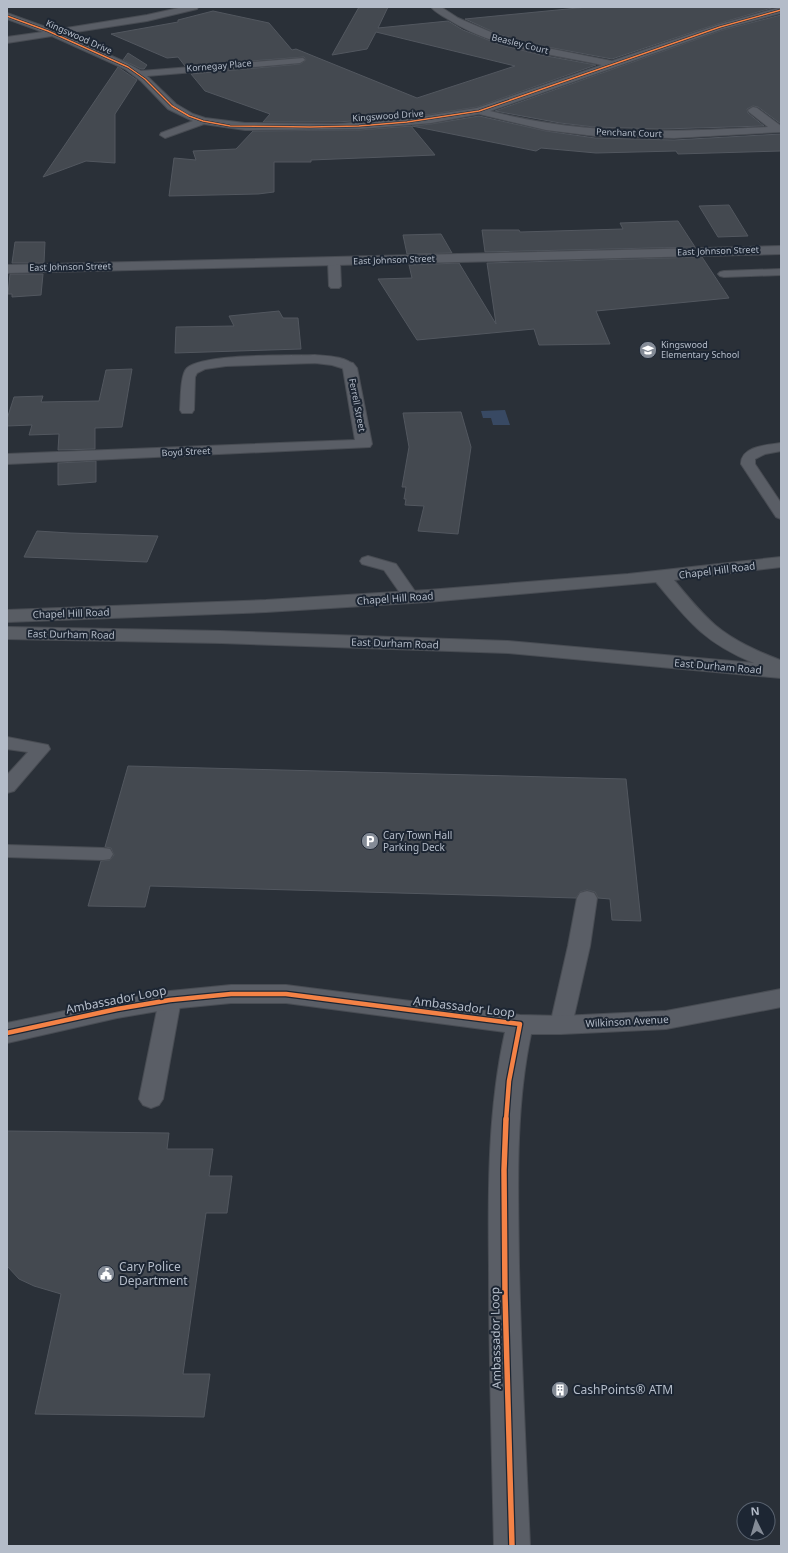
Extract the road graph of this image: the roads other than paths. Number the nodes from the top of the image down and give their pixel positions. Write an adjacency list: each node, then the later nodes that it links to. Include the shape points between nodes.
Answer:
1 (194, 7): 5 (street, via 147,18)
2 (435, 7): 8 (street, Beasley Court, via 483,34 529,47)
3 (781, 10): 8 (street, Kingswood Drive, via 720,27)
4 (7, 16): 5 (street, Kingswood Drive)
5 (52, 33): 6 (street); 9 (street, Kingswood Drive, via 122,64)
6 (7, 40)
7 (300, 60): 9 (street, Kornegay Place)
8 (611, 64): 11 (street, Kingswood Drive)
9 (138, 74): 12 (street, Kingswood Drive, via 177,110)
10 (753, 110): 13 (street)
11 (479, 111): 12 (street, Kingswood Drive, via 422,122 346,127 248,126); 13 (street, Penchant Court, via 548,127 609,134 660,135)
12 (203, 122): 14 (street, Kingswood Drive)
13 (779, 129)
14 (166, 135)
15 (781, 250): 16 (street, East Johnson Street)
16 (334, 262): 17 (street, East Johnson Street); 20 (lane)
17 (7, 269)
18 (781, 272): 19 (lane)
19 (724, 274)
20 (335, 286)
21 (348, 366): 22 (lane, via 325,360 284,360 215,363 196,368 189,377); 23 (street, Ferrell Street)
22 (188, 410)
23 (364, 444): 25 (street, Boyd Street)
24 (781, 447): 26 (lane, via 754,453 748,458 748,464)
25 (7, 459)
26 (781, 514)
27 (368, 561): 30 (lane, via 390,567)
28 (781, 562): 29 (street, Chapel Hill Road)
29 (661, 577): 30 (street, Chapel Hill Road); 33 (street, East Durham Road, via 712,633 751,656)
30 (412, 597): 31 (street, Chapel Hill Road, via 266,606)
31 (7, 616)
32 (7, 633): 34 (street, East Durham Road, via 508,647)
33 (781, 667)
34 (781, 672)
35 (7, 743): 36 (lane, via 41,749)
36 (7, 787)
37 (7, 851): 38 (lane)
38 (103, 854)
39 (587, 898): 43 (lane, via 584,925)
40 (781, 998): 43 (street, Wilkinson Avenue, via 666,1020)
41 (170, 1000): 42 (street, Ambassador Loop, via 231,994 286,994); 44 (street, Ambassador Loop); 45 (lane)
42 (520, 1024): 43 (street, Wilkinson Avenue); 46 (street, Ambassador Loop, via 513,1052 503,1170 504,1305)
43 (561, 1025)
44 (7, 1033)
45 (151, 1099)
46 (512, 1546)

